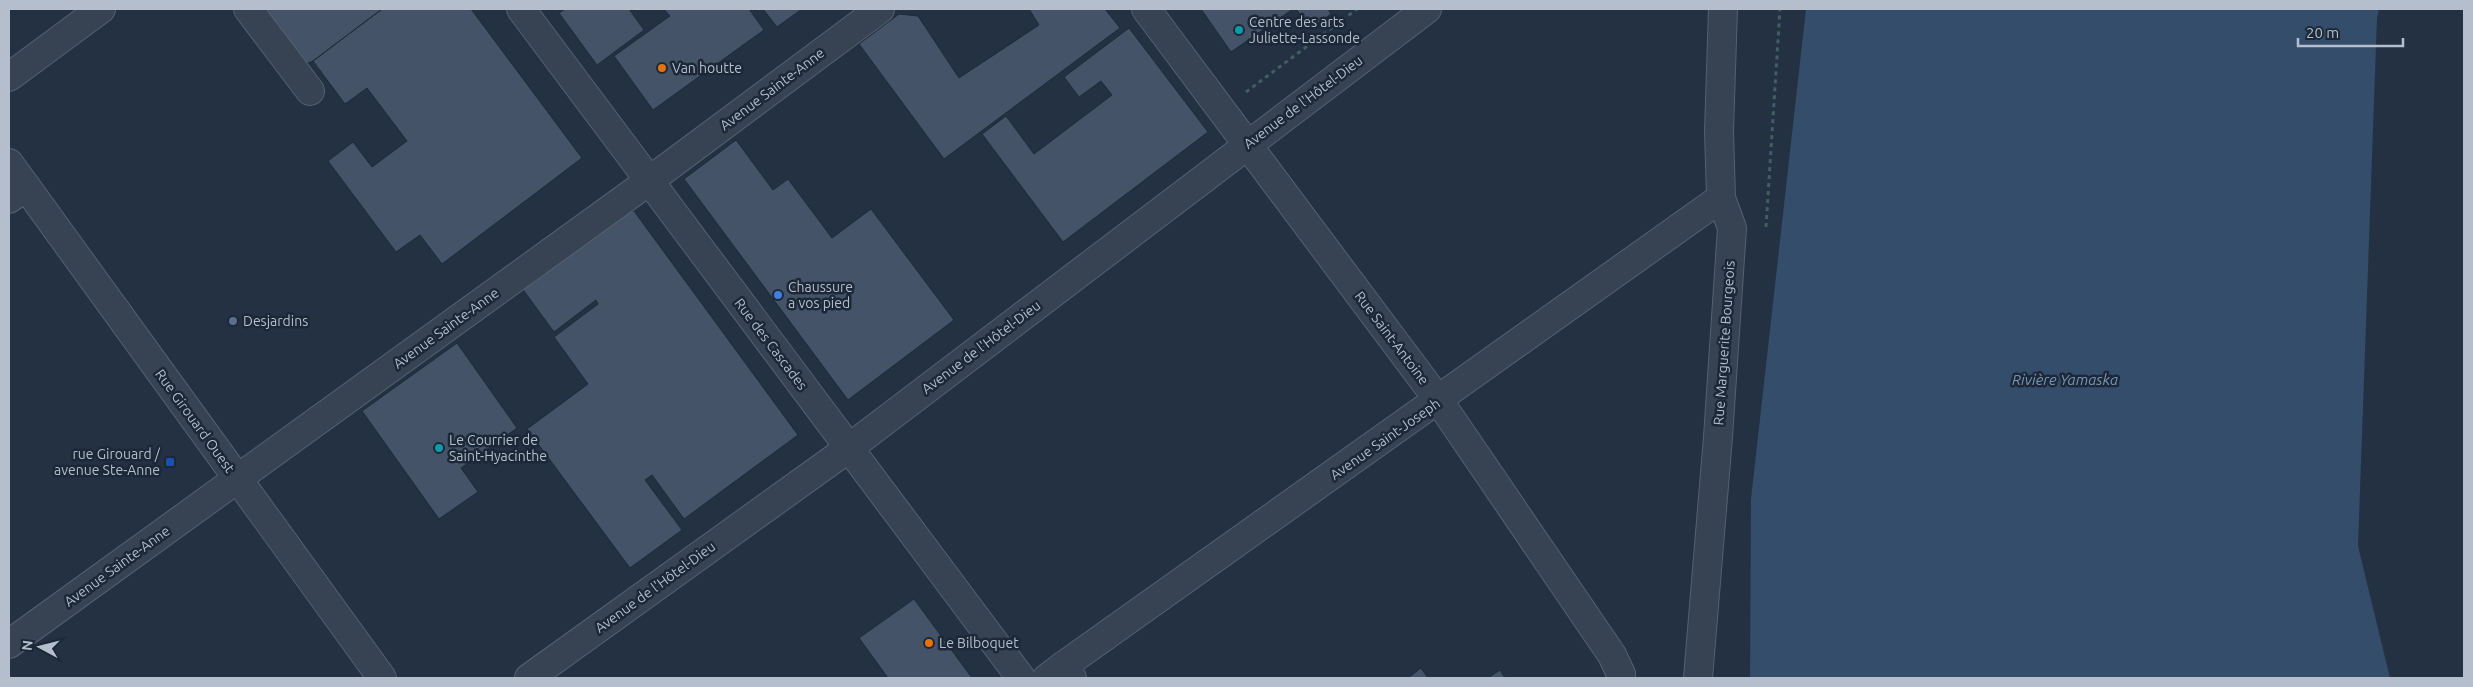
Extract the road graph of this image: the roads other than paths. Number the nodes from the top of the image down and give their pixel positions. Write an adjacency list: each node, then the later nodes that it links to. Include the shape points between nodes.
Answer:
1 (101, 9): 8 (street)
2 (248, 9): 9 (street)
3 (521, 9): 12 (street, Rue des Cascades)
4 (880, 9): 12 (street, Avenue Sainte-Anne)
5 (1146, 9): 10 (street, Rue Saint-Antoine)
6 (1427, 9): 10 (street, Avenue de l'Hôtel-Dieu)
7 (1723, 9): 14 (street, Rue Marguerite Bourgeois, via 1719,131)
8 (9, 77)
9 (310, 91)
10 (1247, 144): 15 (street, Rue Saint-Antoine); 16 (street, Avenue de l'Hôtel-Dieu)
11 (9, 163): 13 (street, Rue Girouard Ouest)
12 (649, 181): 16 (street, Rue des Cascades); 17 (street, Avenue Sainte-Anne)
13 (17, 193): 17 (street, Rue Girouard Ouest)
14 (1721, 198): 15 (street, Avenue Saint-Joseph); 24 (street, Rue Marguerite Bourgeois, via 1732,228)
15 (1439, 401): 19 (street, Avenue Saint-Joseph); 23 (street, Rue Saint-Antoine, via 1612,655)
16 (849, 448): 21 (street, Avenue de l'Hôtel-Dieu); 22 (street, Rue des Cascades)
17 (237, 479): 18 (street, Avenue Sainte-Anne); 20 (street, Rue Girouard Ouest)
18 (9, 644)
19 (1061, 674)
20 (382, 678)
21 (529, 678)
22 (1021, 678)
23 (1620, 678)
24 (1698, 678)

